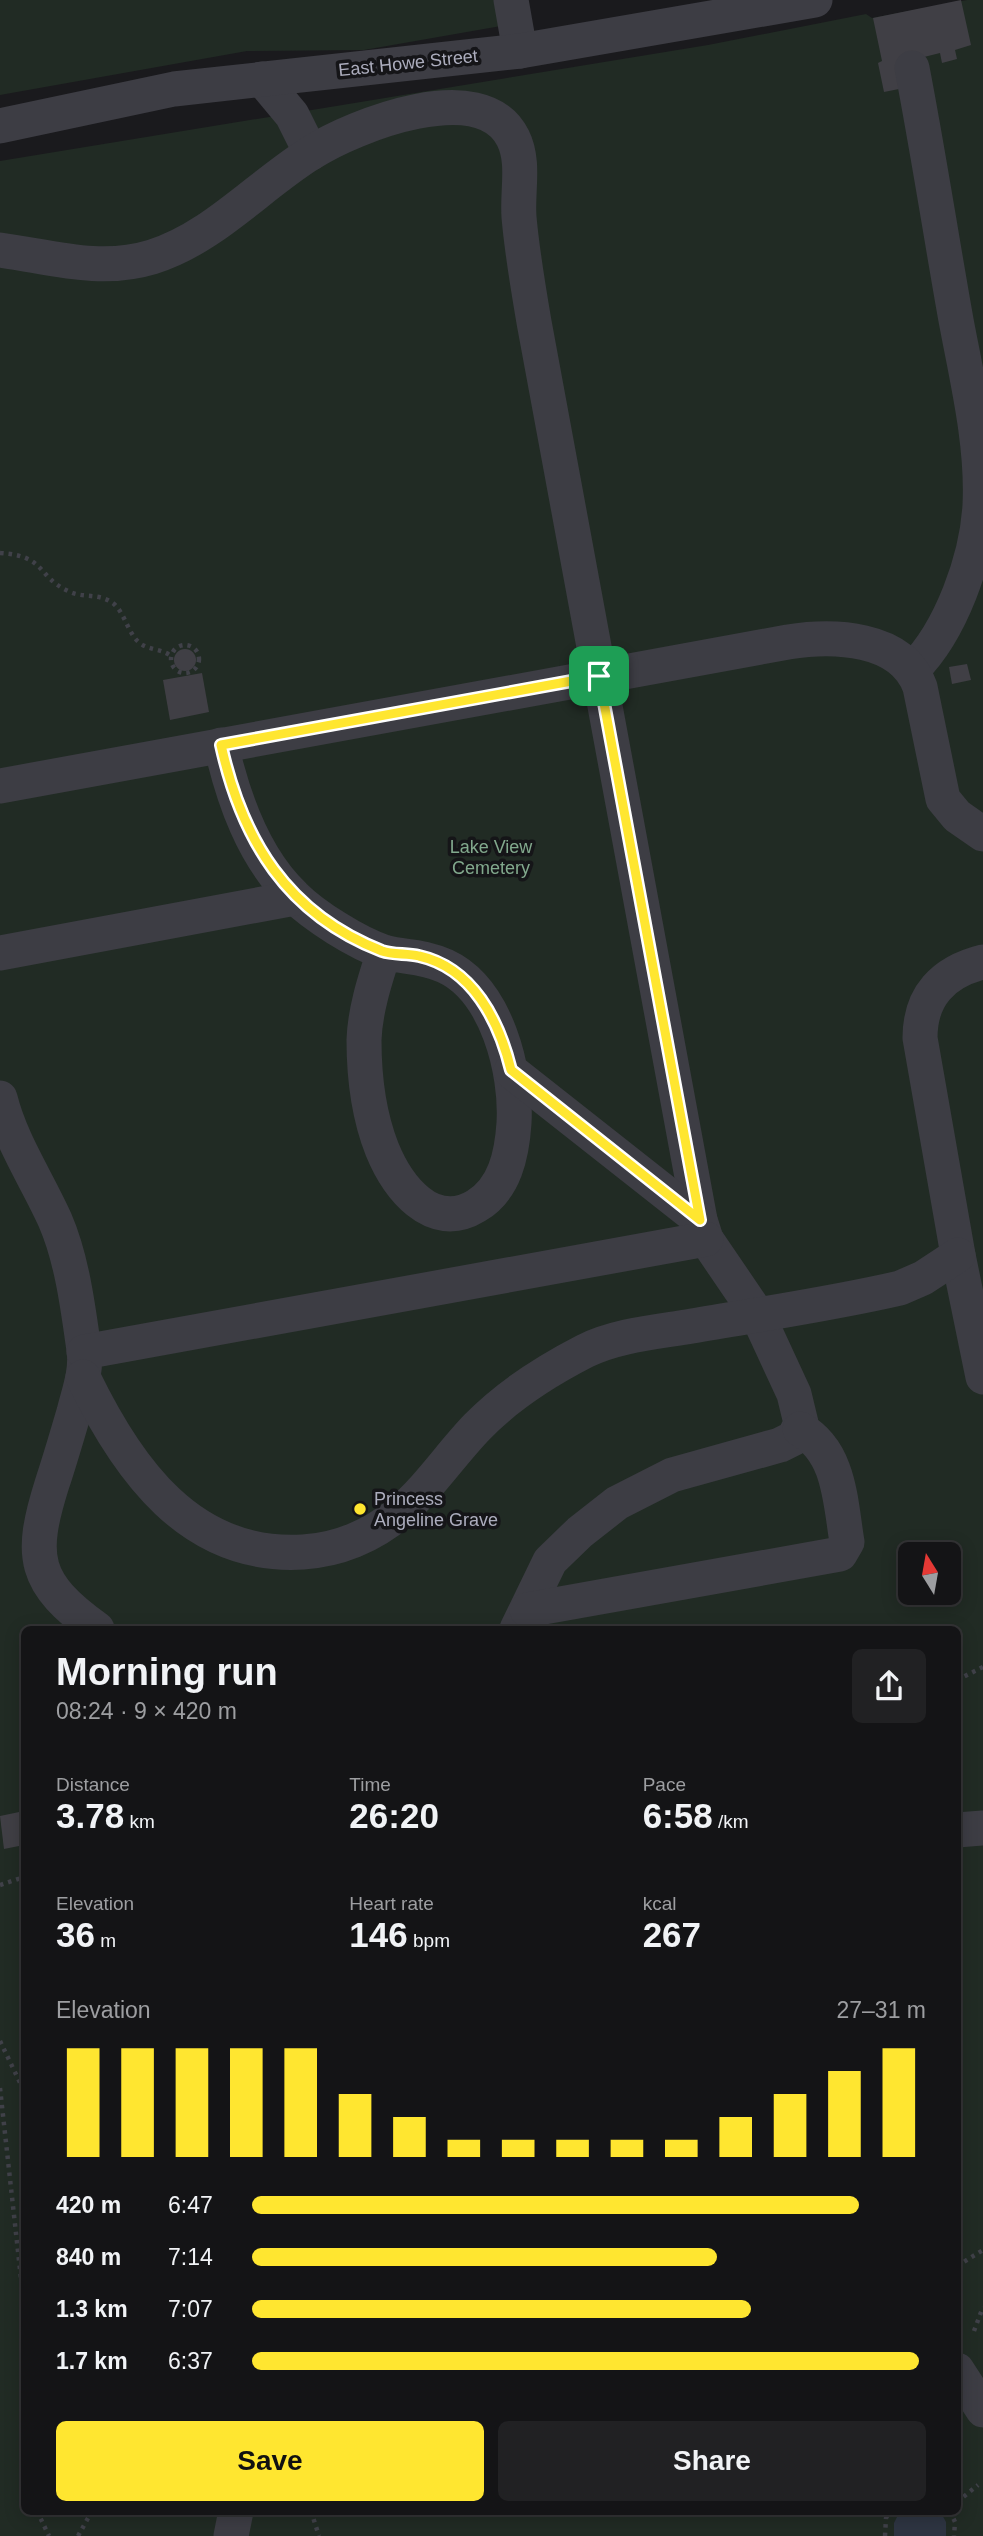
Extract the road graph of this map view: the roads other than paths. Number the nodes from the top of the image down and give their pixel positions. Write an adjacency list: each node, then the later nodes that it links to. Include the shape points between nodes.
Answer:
1 (511, 0): 4 (street)
2 (815, 0): 3 (street, East Howe Street)
3 (679, 12): 4 (street, East Howe Street)
4 (520, 51): 6 (street, East Howe Street)
5 (912, 68): 10 (street, via 967,380 980,489 977,526 957,597 932,648)
6 (262, 79): 7 (street, East Howe Street, via 174,89); 8 (street, via 292,115)
7 (0, 125)
8 (311, 153): 9 (street, via 209,228 152,257 95,265); 11 (street, via 375,124 457,107 493,116 513,137 519,156 524,262)
9 (0, 250)
10 (913, 669): 11 (street, via 879,649 828,637); 14 (street, via 943,799 957,816)
11 (599, 676): 12 (street); 21 (street)
12 (221, 745): 13 (street); 15 (street, via 256,845)
13 (0, 786)
14 (983, 834)
15 (295, 898): 16 (street, via 354,938); 17 (street)
16 (384, 952): 19 (street, via 418,956 449,967 463,978 500,1032); 19 (street, via 366,1019 369,1100 389,1163 425,1208 444,1214 467,1210 483,1201 500,1181 512,1146)
17 (0, 953)
18 (983, 962): 22 (street, via 940,982 926,1002 920,1026)
19 (511, 1070): 21 (street)
20 (0, 1098): 24 (street, via 19,1151 60,1234)
21 (703, 1229): 23 (street); 24 (street)
22 (958, 1255): 23 (street, via 900,1288); 25 (street)
23 (757, 1314): 24 (street, via 625,1338 577,1356 489,1416 398,1515 356,1540 313,1551 276,1552 224,1540 182,1514 158,1494 123,1449); 26 (street, via 796,1401)
24 (84, 1364): 28 (street, via 42,1517 38,1555 59,1598)
25 (983, 1377)
26 (800, 1429): 27 (street, via 780,1445 672,1475 617,1503 550,1561); 27 (street, via 820,1443 835,1475 847,1542 840,1554)
27 (522, 1620)
28 (93, 1626)
29 (983, 1828): 30 (street)
30 (961, 1830)
31 (235, 2515): 32 (street)
32 (231, 2536)

